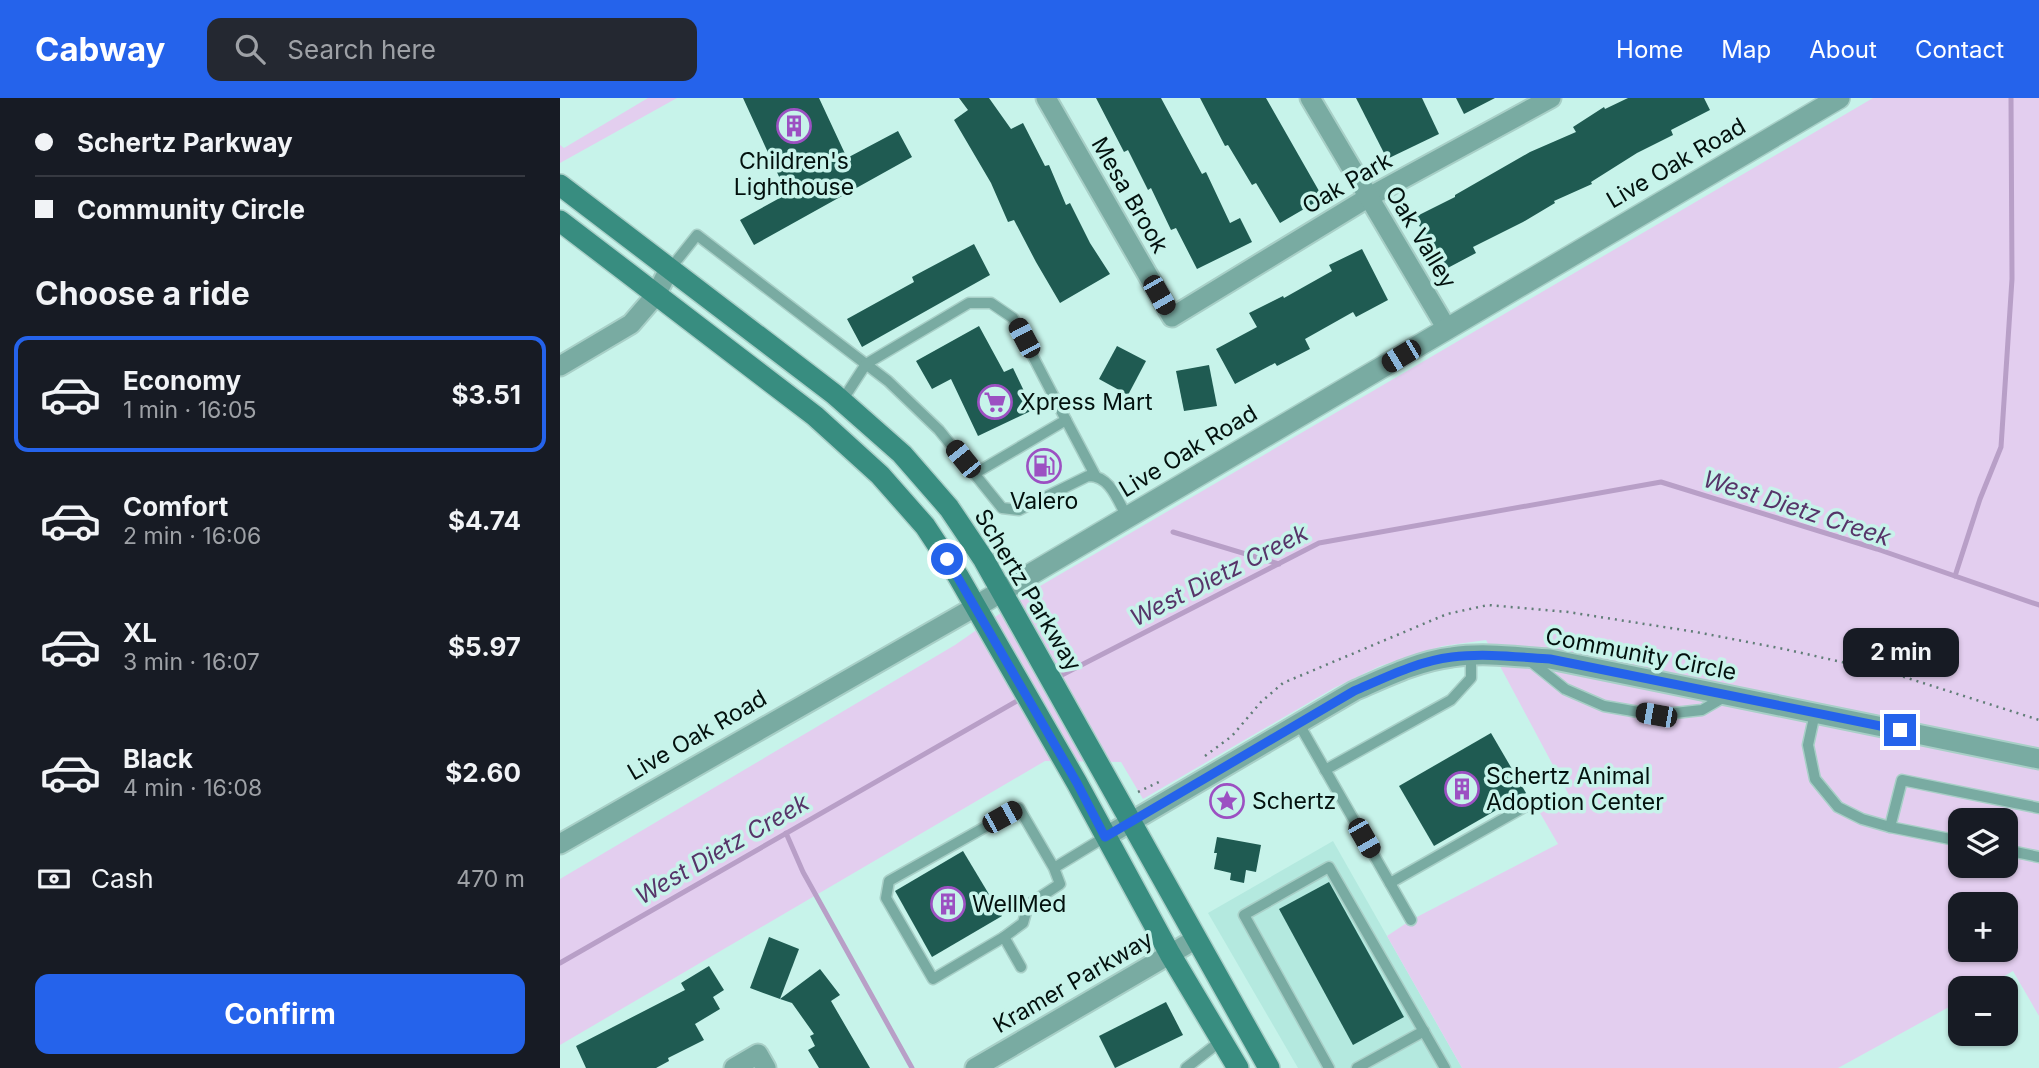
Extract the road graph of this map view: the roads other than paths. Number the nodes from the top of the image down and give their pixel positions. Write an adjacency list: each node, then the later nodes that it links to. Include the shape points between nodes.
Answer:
1 (1046, 98): 10 (street, Mesa Brook)
2 (1310, 98): 6 (street, Oak Valley)
3 (1551, 98): 6 (street, Oak Park)
4 (1839, 98): 11 (street, Live Oak Road)
5 (560, 185): 8 (main road, Schertz Parkway)
6 (1369, 197): 10 (street, Oak Park); 11 (street, Oak Valley)
7 (560, 220): 9 (main road)
8 (669, 269): 9 (street); 12 (lane, via 697,234); 14 (main road, Schertz Parkway)
9 (656, 295): 13 (street, via 631,324); 20 (main road, via 815,416 880,475 925,526)
10 (1172, 317)
11 (1447, 329): 18 (street, Live Oak Road)
12 (866, 364): 14 (lane); 15 (lane, via 970,303 991,303 1013,318); 16 (lane, via 939,430)
13 (560, 366)
14 (842, 401): 19 (main road, Schertz Parkway, via 902,454 949,508)
15 (1066, 420): 16 (lane); 17 (lane)
16 (974, 474): 17 (lane, via 1002,508 1011,510)
17 (1095, 475): 18 (lane, via 1105,479)
18 (1127, 517): 19 (street, Live Oak Road)
19 (1001, 592): 20 (street, Live Oak Road); 30 (main road, Schertz Parkway)
20 (975, 607): 32 (main road); 34 (street, Live Oak Road)
21 (1471, 657): 22 (street, Community Circle); 25 (street, Community Circle, via 1451,657 1396,673 1354,691); 27 (lane, via 1471,678 1451,699)
22 (1526, 657): 23 (street, Community Circle); 23 (lane, via 1565,689 1604,706 1656,715 1702,710)
23 (1728, 695): 24 (street, Community Circle)
24 (1815, 713): 26 (street, Community Circle); 31 (lane, via 1808,745 1815,779 1838,807)
25 (1299, 724): 27 (lane); 30 (street, Community Circle)
26 (2039, 759)
27 (1325, 770): 38 (lane)
28 (1526, 806): 38 (lane)
29 (2039, 808): 31 (lane, via 1902,780)
30 (1131, 822): 32 (street, Community Circle); 41 (main road, Schertz Parkway)
31 (1890, 827): 33 (lane)
32 (1105, 837): 37 (lane); 42 (main road)
33 (1948, 839)
34 (560, 844)
35 (2018, 853): 36 (lane)
36 (2039, 857)
37 (1054, 868): 40 (lane, via 1060,884 1028,905 1023,923); 40 (lane, via 1018,808 889,881 886,898 933,979)
38 (1390, 883): 39 (lane)
39 (1411, 920)
40 (1004, 937): 43 (lane)
41 (1196, 939): 42 (street, Kramer Parkway); 44 (main road, Schertz Parkway)
42 (1170, 954): 46 (main road); 49 (street, Kramer Parkway)
43 (1021, 967)
44 (1245, 1027): 46 (main road); 52 (main road, Schertz Parkway)
45 (1424, 1031): 53 (lane, via 1329,867 1244,915); 54 (lane); 55 (lane)
46 (1223, 1039): 50 (lane); 51 (main road)
47 (762, 1061): 48 (street)
48 (734, 1068)
49 (975, 1068)
50 (1186, 1068)
51 (1238, 1068)
52 (1269, 1068)
53 (1329, 1068)
54 (1357, 1068)
55 (1445, 1068)

